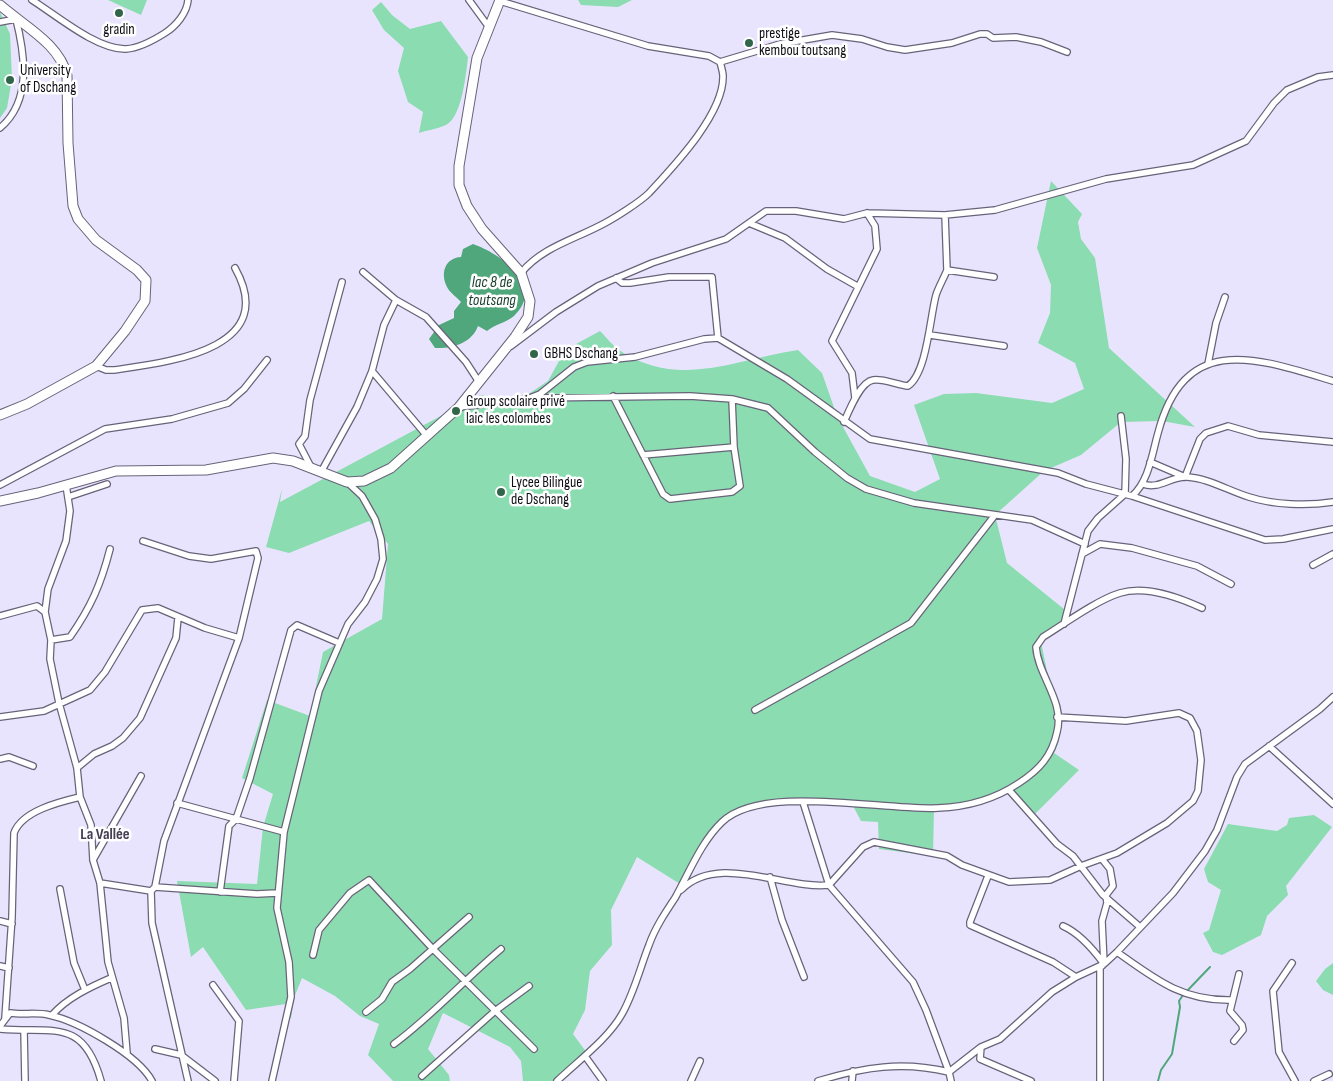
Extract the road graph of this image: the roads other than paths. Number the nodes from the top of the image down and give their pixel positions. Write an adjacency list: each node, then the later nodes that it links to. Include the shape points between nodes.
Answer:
1 (32, 0): 2 (street, via 105,45 126,49 169,30 188,8)
2 (188, 0)
3 (468, 0): 8 (street)
4 (500, 0): 8 (street); 10 (street, via 629,41 693,52)
5 (0, 6): 6 (street)
6 (16, 19): 7 (street); 12 (street, via 25,54 21,92 17,107); 32 (street, via 52,47 65,66 71,189 78,219 96,240 146,280 145,301 137,315)
7 (0, 22)
8 (488, 26): 19 (street, via 472,81 459,185 466,206)
9 (1067, 52): 10 (street, via 1041,42 1016,37 993,38 987,34 905,50 862,38 832,35 780,44)
10 (720, 62): 19 (street, via 724,76 715,109 694,142 648,194 604,224 541,255)
11 (1333, 75): 14 (street, via 1318,77 1288,90 1274,103 1246,141 1193,164 1106,179 1004,208)
12 (0, 128)
13 (867, 213): 14 (street); 15 (street, via 838,219 774,210 766,211); 23 (street, via 875,226 877,249)
14 (945, 215): 17 (street)
15 (749, 223): 21 (street, via 726,239); 23 (street, via 785,238)
16 (235, 268): 32 (street, via 244,284 246,300 237,330 220,343 184,358 106,370)
17 (947, 270): 20 (street); 26 (street, via 936,295)
18 (363, 272): 25 (street)
19 (520, 273): 29 (street, via 530,301 528,317)
20 (994, 277)
21 (616, 278): 27 (street, via 622,283 630,283 669,277 712,277); 29 (street, via 568,302)
22 (342, 282): 49 (street, via 310,400 305,436 299,444)
23 (857, 286): 37 (street, via 832,341 852,374)
24 (1225, 297): 31 (street)
25 (396, 300): 33 (street, via 384,326); 34 (street, via 426,317 466,362)
26 (930, 335): 28 (street); 37 (street, via 915,382 908,386 873,380)
27 (718, 338): 38 (street, via 635,357 574,366 540,394); 43 (street, via 786,379)
28 (1004, 346)
29 (498, 357): 34 (street)
30 (267, 360): 55 (street, via 228,403 172,419 105,429)
31 (1208, 364): 35 (street, via 1252,359); 48 (street, via 1188,376 1173,397 1160,425)
32 (96, 366): 41 (street)
33 (372, 371): 44 (street); 49 (street, via 356,407)
34 (479, 382): 40 (street)
35 (1333, 382)
36 (613, 396): 38 (street); 39 (street); 47 (street)
37 (855, 398): 43 (street)
38 (527, 399): 40 (street)
39 (732, 399): 46 (street); 61 (street, via 768,408 815,452 866,490 914,503)
40 (459, 407): 44 (street)
41 (0, 415)
42 (1121, 416): 56 (street, via 1126,459)
43 (844, 422): 56 (street, via 870,439 885,443 1058,474)
44 (427, 436): 51 (street, via 379,475 364,481)
45 (1333, 442): 50 (street, via 1259,435 1228,426 1206,433 1200,439)
46 (734, 447): 47 (street); 47 (street, via 740,486 736,490 670,499 663,494)
47 (643, 455)
48 (1150, 462): 50 (street); 54 (street)
49 (317, 471): 51 (street); 52 (street, via 293,461 273,458 206,470 116,471)
50 (1185, 477): 54 (street, via 1161,485); 60 (street, via 1197,478 1260,500)
51 (347, 482): 77 (street, via 362,496 375,519 383,559 377,579)
52 (66, 484): 58 (street); 59 (street)
53 (107, 484): 58 (street)
54 (1143, 484): 57 (street)
55 (0, 486)
56 (1125, 494): 57 (street); 64 (street, via 1098,518 1088,531)
57 (1132, 496): 62 (street, via 1265,540)
58 (68, 497): 71 (street, via 70,511 66,540 48,589)
59 (0, 502)
60 (1333, 502)
61 (995, 515): 64 (street, via 1032,520); 80 (street, via 911,623)
62 (1333, 529)
63 (143, 541): 75 (street, via 189,556 211,559 256,551 258,558)
64 (1085, 544): 66 (street)
65 (110, 549): 76 (street, via 102,583 89,610 70,637)
66 (1082, 554): 69 (street, via 1100,544 1132,548 1197,566); 74 (street)
67 (1333, 554): 68 (street)
68 (1313, 565)
69 (1231, 584)
70 (1202, 608): 74 (street, via 1183,599 1144,590 1120,593)
71 (45, 612): 72 (street, via 37,606); 76 (street)
72 (0, 616)
73 (178, 618): 75 (street); 79 (street, via 158,608 142,610 105,672 90,690); 86 (street, via 176,638 140,718 123,738)
74 (1064, 624): 82 (street, via 1043,637 1036,647 1037,658 1055,699)
75 (238, 638): 91 (street)
76 (51, 640): 79 (street, via 50,659)
77 (339, 642): 93 (street, via 296,625 291,630); 94 (street, via 319,691)
78 (1333, 697): 83 (street)
79 (58, 704): 81 (street, via 44,711); 86 (street)
80 (755, 710)
81 (0, 717)
82 (1057, 717): 88 (street, via 1058,732 1043,765); 95 (street, via 1126,721 1178,713 1190,718 1197,731 1201,760 1198,791 1193,801 1167,823)
83 (1269, 746): 92 (street); 112 (street, via 1245,764 1218,830 1197,863)
84 (0, 759): 85 (street, via 10,757)
85 (33, 766)
86 (77, 768): 89 (street)
87 (140, 776): 96 (street)
88 (1009, 790): 90 (street, via 966,805 938,808); 97 (street)
89 (80, 797): 96 (street, via 91,825); 110 (street, via 51,804 17,825 14,833)
90 (804, 802): 101 (street); 106 (street, via 765,804 738,810 722,822 709,839)
91 (177, 803): 93 (street); 103 (street, via 164,840)
92 (1333, 804)
93 (236, 819): 94 (street); 104 (street, via 229,826)
94 (284, 832): 105 (street)
95 (1102, 859): 97 (street); 107 (street, via 1110,869 1113,886 1106,894)
96 (93, 860): 100 (street)
97 (1081, 866): 98 (street, via 1040,882 1009,882); 107 (street)
98 (988, 876): 101 (street, via 947,856 874,842 862,847); 123 (street, via 970,925 1052,962)
99 (770, 877): 101 (street, via 804,885); 106 (street, via 703,876 688,883); 122 (street)
100 (100, 883): 103 (street); 124 (street)
101 (829, 885): 148 (street, via 913,982)
102 (60, 889): 128 (street, via 74,963)
103 (153, 889): 104 (street); 142 (street, via 152,923)
104 (220, 892): 105 (street)
105 (278, 893): 155 (street, via 278,919 292,978 288,1017)
106 (675, 896): 143 (street, via 656,928 622,1015)
107 (1107, 899): 112 (street); 118 (street, via 1102,921)
108 (469, 917): 113 (street)
109 (0, 921): 110 (street)
110 (12, 924): 120 (street)
111 (1063, 926): 118 (street, via 1080,936)
112 (1140, 926): 115 (street)
113 (432, 948): 116 (street, via 369,880 350,893 319,930); 125 (street); 131 (street, via 392,982 382,999)
114 (501, 949): 125 (street)
115 (1117, 952): 118 (street); 129 (street, via 1176,991 1198,998)
116 (313, 955)
117 (1292, 963): 163 (street, via 1272,991 1279,1052)
118 (1104, 964): 123 (street); 162 (street, via 1100,967)
119 (0, 966): 120 (street)
120 (9, 968): 133 (street)
121 (1239, 974): 129 (street)
122 (804, 977)
123 (1076, 977): 138 (street, via 1052,992 1000,1040)
124 (111, 978): 128 (street); 141 (street, via 124,1018)
125 (464, 981): 130 (street); 137 (street, via 422,1023)
126 (213, 985): 154 (street, via 239,1021)
127 (529, 986): 130 (street)
128 (85, 990): 132 (street)
129 (1231, 1000): 136 (street, via 1230,1011 1242,1025)
130 (495, 1011): 140 (street); 147 (street)
131 (366, 1012)
132 (52, 1015): 133 (street, via 10,1013); 141 (street)
133 (5, 1018): 134 (street)
134 (0, 1027): 135 (street)
135 (24, 1030): 149 (street); 150 (street, via 58,1030 80,1042 89,1050)
136 (1234, 1041)
137 (394, 1044)
138 (981, 1047): 148 (street); 161 (street, via 980,1059)
139 (155, 1049): 142 (street)
140 (534, 1050)
141 (127, 1053): 151 (street, via 147,1071)
142 (181, 1055): 152 (street); 153 (street)
143 (585, 1056): 156 (street); 157 (street)
144 (700, 1061): 158 (street)
145 (852, 1071): 148 (street, via 920,1065); 159 (street); 160 (street)
146 (1329, 1074): 164 (street)
147 (422, 1076)
148 (949, 1078)
149 (25, 1081)
150 (102, 1081)
151 (152, 1081)
152 (188, 1081)
153 (215, 1081)
154 (234, 1081)
155 (272, 1081)
156 (557, 1081)
157 (603, 1081)
158 (691, 1081)
159 (818, 1081)
160 (852, 1081)
161 (1031, 1081)
162 (1100, 1081)
163 (1296, 1081)
164 (1314, 1081)

